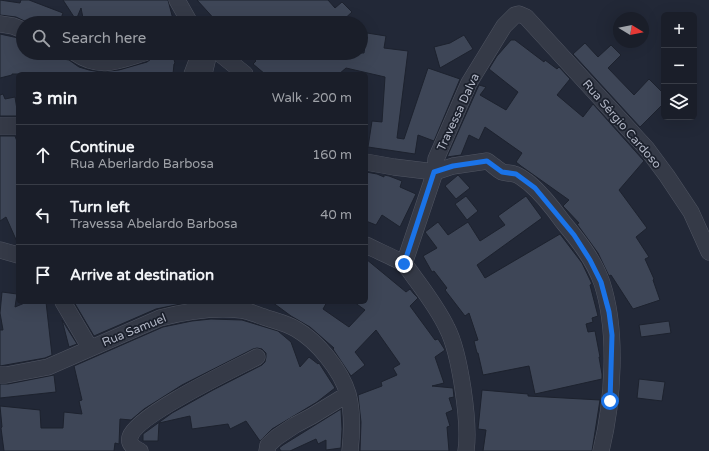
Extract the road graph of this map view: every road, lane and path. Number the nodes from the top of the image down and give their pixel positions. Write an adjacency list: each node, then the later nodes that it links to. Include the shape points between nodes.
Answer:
1 (177, 0): 3 (street)
2 (515, 15): 17 (street, Travessa Dalva, via 504,26 468,83 436,159); 20 (street, Rua Sérgio Cardoso, via 526,17 647,149 691,212)
3 (186, 16)
4 (0, 24): 5 (street)
5 (16, 27)
6 (87, 60): 7 (street, via 110,63)
7 (120, 60)
8 (197, 60): 11 (street)
9 (207, 60): 12 (street)
10 (228, 60): 13 (street)
11 (193, 72)
12 (204, 72)
13 (243, 72)
14 (0, 126): 15 (street)
15 (16, 126)
16 (368, 162): 17 (street)
17 (434, 172): 22 (street, Travessa Dalva); 32 (street, via 453,166 487,161 502,172 516,174 535,188 574,235 590,260 601,282 612,335 610,401)
18 (368, 246): 22 (street)
19 (0, 250): 21 (street)
20 (709, 252)
21 (16, 254)
22 (404, 264): 31 (street, via 431,299 451,337 464,401)
23 (64, 304): 24 (street)
24 (90, 348): 26 (street, Rua Samuel, via 48,367); 27 (street, Rua Samuel, via 160,318 202,310 241,310 296,329 319,347 335,368)
25 (257, 357): 28 (street, via 186,394 140,424 132,432 130,442)
26 (0, 375)
27 (348, 394): 29 (street, via 277,437 268,445); 30 (street, Rua Samuel, via 352,431)
28 (140, 451)
29 (267, 451)
30 (350, 451)
31 (466, 451)
32 (601, 451)

